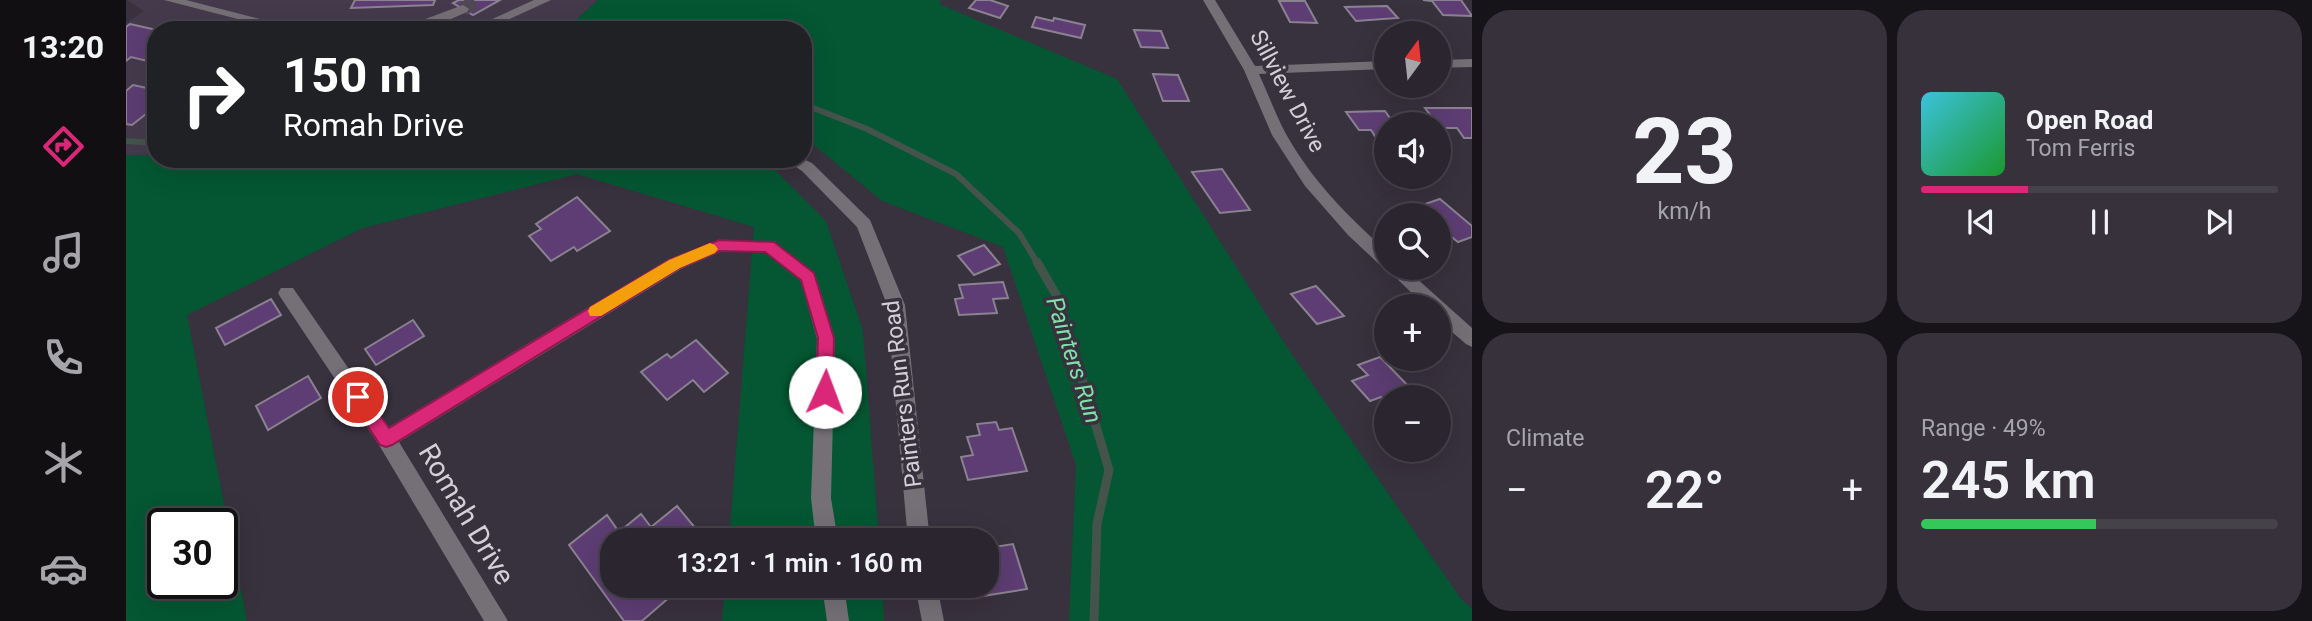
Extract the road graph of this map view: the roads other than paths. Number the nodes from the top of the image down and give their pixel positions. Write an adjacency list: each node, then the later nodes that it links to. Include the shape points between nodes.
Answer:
1 (170, 0): 5 (street)
2 (545, 0): 7 (street)
3 (1209, 0): 11 (street, Sillview Drive)
4 (463, 9): 6 (street)
5 (258, 21)
6 (432, 21)
7 (495, 21)
8 (1472, 63): 9 (street)
9 (1451, 64)
10 (1374, 65): 11 (street)
11 (1251, 70): 13 (street, Sillview Drive, via 1279,135 1310,182)
12 (808, 168): 21 (street, Painters Run Road, via 864,224 896,305)
13 (1374, 250)
14 (1407, 280): 16 (street)
15 (287, 293): 19 (street, Romah Drive)
16 (1423, 294)
17 (1451, 320): 18 (street)
18 (1472, 339)
19 (386, 439): 20 (street, Romah Drive, via 675,264 719,246 768,246 808,277 826,338 821,498); 24 (street, Romah Drive)
20 (825, 528)
21 (918, 528)
22 (835, 598): 25 (street)
23 (928, 598): 26 (street)
24 (497, 621)
25 (838, 621)
26 (933, 621)

